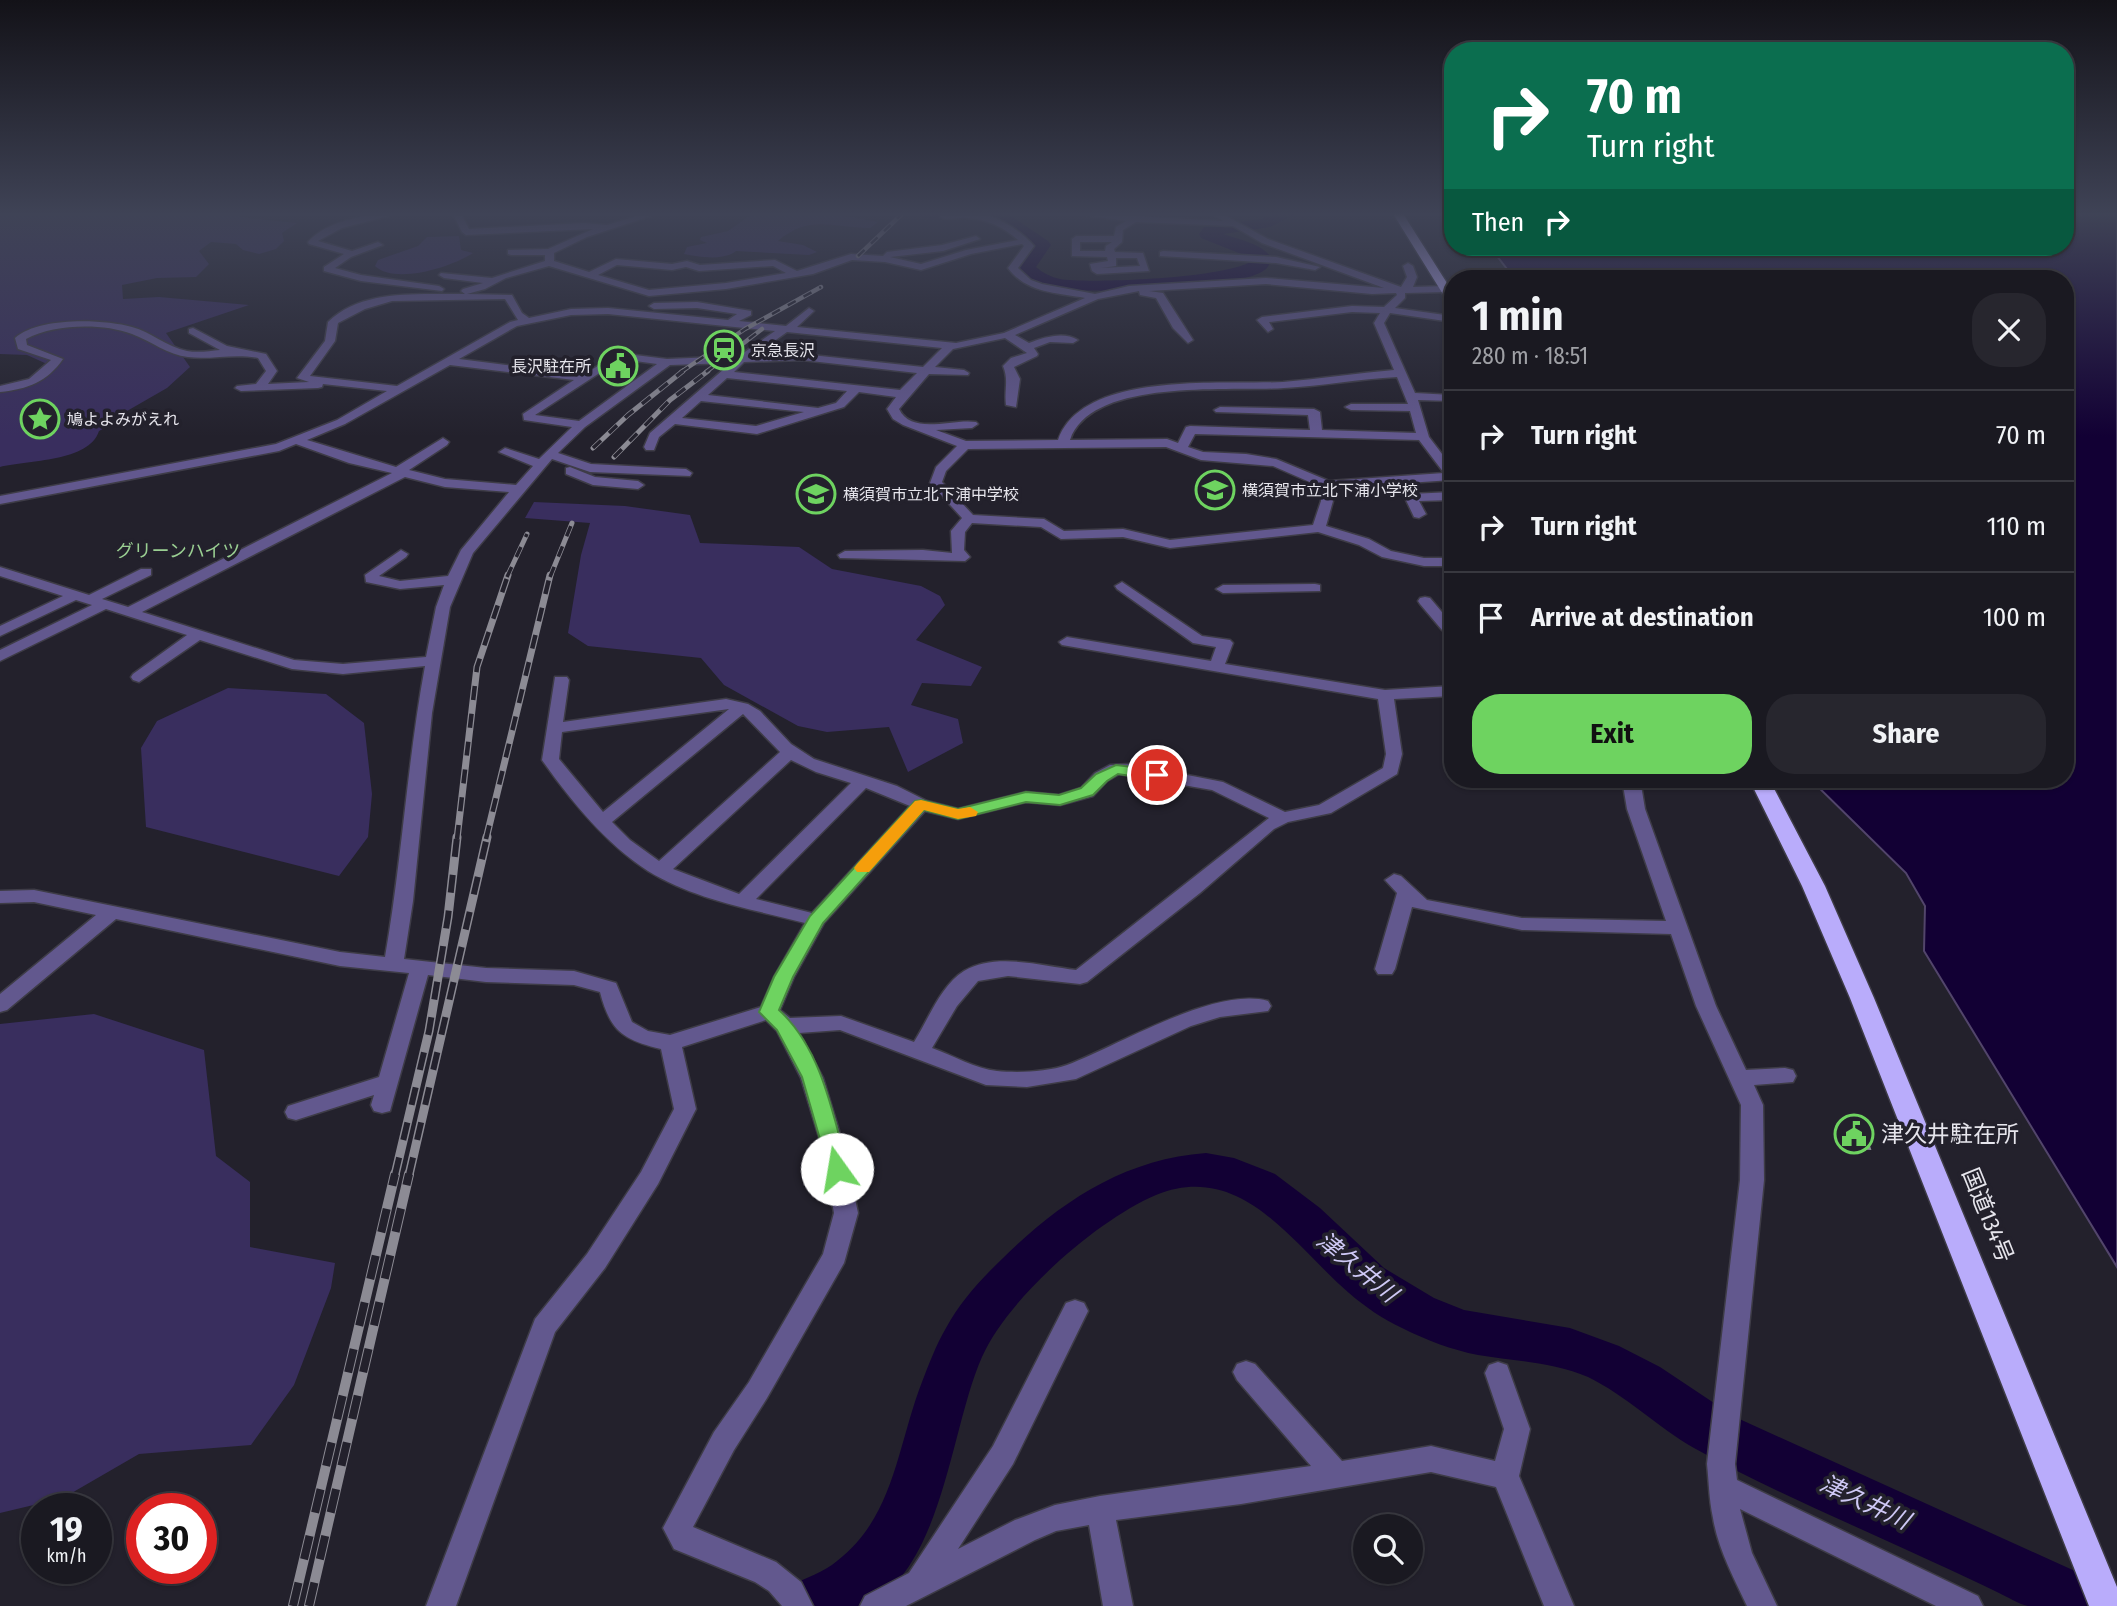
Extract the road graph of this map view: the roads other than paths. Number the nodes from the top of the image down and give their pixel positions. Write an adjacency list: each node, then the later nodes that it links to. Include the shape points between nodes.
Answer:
1 (425, 287): 2 (street, via 454,291)
2 (479, 287)
3 (627, 287): 11 (street)
4 (716, 287): 11 (street)
5 (1050, 287): 12 (street)
6 (1164, 287): 9 (street)
7 (1329, 287): 8 (street, via 1372,291)
8 (1405, 287): 10 (street); 14 (street)
9 (1129, 289): 12 (street); 24 (street, via 1160,296)
10 (1444, 290)
11 (649, 293): 13 (street)
12 (1095, 297): 22 (street)
13 (641, 310): 17 (street, via 571,312); 18 (street); 18 (street, via 697,305 747,313)
14 (1387, 310): 16 (street); 20 (street, via 1352,309 1262,320); 33 (street, via 1379,323)
15 (809, 311): 19 (street)
16 (1444, 318)
17 (525, 320): 28 (street); 36 (street, via 509,297 502,296 391,298 356,308 333,323 330,341 303,378)
18 (729, 323): 19 (street)
19 (787, 329): 25 (street); 29 (street)
20 (1268, 329)
21 (193, 331): 27 (street, via 224,348)
22 (1007, 335): 25 (street); 26 (street)
23 (1073, 340): 26 (street, via 1049,339)
24 (1188, 340)
25 (951, 345): 31 (street)
26 (1028, 347): 47 (street, via 1033,354 1008,366 1014,379)
27 (245, 352): 37 (street, via 262,356 272,369); 40 (street, via 188,354 114,327 49,328 20,338 22,347 58,359 47,375 24,386)
28 (446, 361): 35 (street); 41 (street)
29 (738, 361): 30 (street); 31 (street, via 802,357); 34 (street)
30 (667, 362): 35 (street, via 619,356); 53 (street)
31 (928, 370): 32 (street); 43 (street)
32 (964, 373)
33 (1401, 373): 38 (street); 46 (street)
34 (725, 374): 42 (street); 44 (street)
35 (583, 378): 53 (street, via 528,418)
36 (346, 381): 37 (street); 41 (street)
37 (260, 387): 39 (street)
38 (1223, 387): 49 (street); 60 (street, via 1148,388 1123,395 1074,420)
39 (240, 388)
40 (0, 389)
41 (398, 389): 58 (street)
42 (856, 390): 43 (street); 50 (street, via 840,405)
43 (904, 394): 54 (street, via 893,410)
44 (699, 397): 50 (street); 51 (street)
45 (1444, 399): 46 (street)
46 (1413, 402): 48 (street); 57 (street)
47 (1012, 405)
48 (1351, 407)
49 (1220, 410): 55 (street, via 1195,421); 56 (street, via 1314,412)
50 (821, 411): 51 (street, via 757,430)
51 (671, 421): 62 (street, via 654,436)
52 (972, 424): 54 (street)
53 (581, 425): 65 (street)
54 (919, 428): 61 (street)
55 (1190, 430): 56 (street); 63 (street)
56 (1316, 434): 57 (street)
57 (1423, 437): 66 (street)
58 (298, 441): 67 (street); 74 (street)
59 (443, 442): 67 (street)
60 (1063, 443): 61 (street); 63 (street, via 1158,442)
61 (965, 445): 76 (street, via 940,470 936,484)
62 (650, 447)
63 (1181, 447): 71 (street, via 1202,456 1276,463)
64 (505, 452): 65 (street, via 529,462)
65 (545, 459): 68 (street, via 590,468); 70 (street, via 593,481); 72 (street)
66 (1444, 465)
67 (401, 471): 72 (street, via 452,485); 90 (street)
68 (686, 473)
69 (1444, 476): 71 (street)
70 (638, 485)
71 (1327, 485): 77 (street)
72 (518, 489): 83 (street, via 474,542)
73 (1444, 496): 75 (street, via 1411,498)
74 (0, 500)
75 (1419, 514)
76 (969, 518): 77 (street, via 1044,523 1061,535 1123,533 1170,544); 79 (street, via 958,531 960,558)
77 (1319, 528): 80 (street, via 1387,554)
78 (401, 554): 83 (street, via 370,579 400,585)
79 (845, 555)
80 (1444, 562)
81 (0, 571): 87 (street)
82 (146, 572): 87 (street)
83 (453, 580): 96 (street)
84 (1122, 586): 97 (street, via 1198,640 1224,643)
85 (1315, 588): 86 (street)
86 (1223, 589)
87 (82, 598): 89 (street); 92 (street)
88 (1425, 601): 91 (street)
89 (106, 604): 90 (street); 95 (street)
90 (130, 612): 93 (street)
91 (1444, 623)
92 (0, 632)
93 (198, 634): 96 (street, via 321,669); 98 (street)
94 (1067, 642): 97 (street)
95 (0, 656)
96 (432, 661): 117 (street)
97 (1217, 666): 101 (street)
98 (139, 677)
99 (561, 680): 103 (street)
100 (1444, 691): 101 (street)
101 (1385, 695): 109 (street, via 1394,754 1391,770 1325,809)
102 (743, 707): 103 (street, via 726,704); 104 (street, via 756,714); 110 (street)
103 (553, 728): 110 (street, via 550,760)
104 (791, 751): 105 (street); 111 (street)
105 (862, 782): 108 (street); 113 (street)
106 (1632, 788): 116 (street)
107 (1764, 788): 138 (highway, 国道134号, via 1854,977)
108 (921, 804): 109 (street, via 958,814 1026,797 1060,800 1087,792 1116,769 1131,769 1217,786); 115 (street)
109 (1283, 818): 124 (street, via 1268,825 1080,978 993,970 971,976)
110 (603, 821): 111 (street, via 636,854)
111 (660, 870): 113 (street)
112 (0, 897): 114 (street, via 34,896)
113 (744, 900): 115 (street)
114 (112, 912): 117 (street); 120 (street)
115 (816, 920): 122 (street, via 784,977)
116 (1679, 928): 119 (street, via 1522,924 1421,905 1400,886); 126 (street, via 1706,1006)
117 (393, 966): 118 (street)
118 (420, 969): 123 (street, via 595,983 609,988 625,1027 642,1037); 127 (street)
119 (1385, 969)
120 (0, 1005)
121 (1261, 1006): 124 (street, via 1219,1010 1068,1073 1027,1079 994,1079)
122 (777, 1019): 123 (street); 124 (street, via 841,1023); 139 (street, via 812,1077 833,1146 846,1213 835,1256 677,1528 684,1539 775,1575)
123 (670, 1043): 140 (street, via 685,1109 650,1178 596,1261 544,1327)
124 (918, 1053)
125 (1784, 1076): 126 (street)
126 (1739, 1077): 134 (street, via 1752,1105 1752,1180)
127 (388, 1082): 128 (street); 129 (street)
128 (382, 1105)
129 (296, 1112)
130 (1075, 1311): 137 (street, via 1003,1455)
131 (1246, 1372): 133 (street)
132 (1497, 1373): 135 (street, via 1517,1429)
133 (1336, 1475): 135 (street, via 1431,1459); 136 (street)
134 (1721, 1475): 144 (street, via 1727,1520); 145 (street)
135 (1505, 1476): 143 (street)
136 (1100, 1509): 137 (street, via 1025,1530); 142 (street)
137 (920, 1582): 141 (street)
138 (2102, 1594)
139 (795, 1599)
140 (441, 1606)
141 (875, 1606)
142 (1118, 1606)
143 (1559, 1606)
144 (1762, 1606)
145 (1968, 1606)

